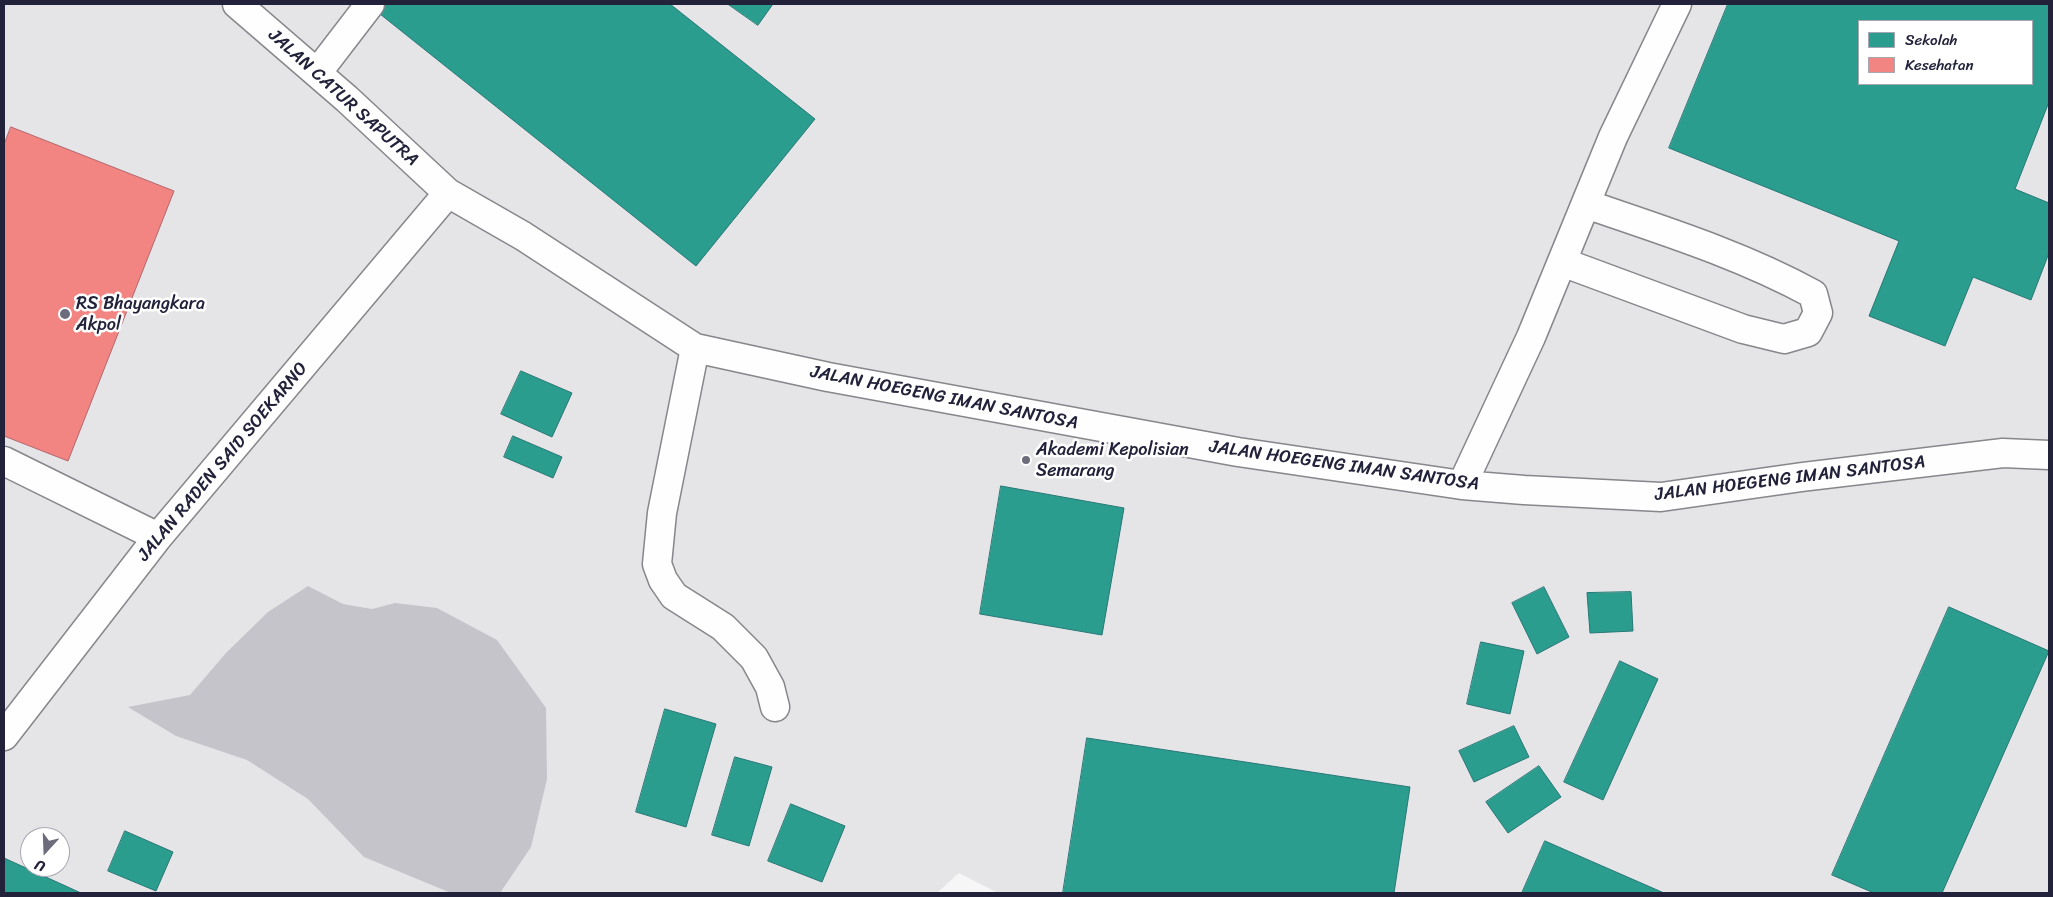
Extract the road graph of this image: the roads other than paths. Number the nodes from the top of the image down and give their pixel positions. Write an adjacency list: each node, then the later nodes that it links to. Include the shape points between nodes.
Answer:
1 (237, 4): 4 (street, JALAN CATUR SAPUTRA)
2 (370, 4): 4 (street)
3 (1677, 4): 6 (street, via 1613,138)
4 (317, 73): 5 (street, JALAN CATUR SAPUTRA)
5 (448, 193): 8 (street, JALAN HOEGENG IMAN SANTOSA, via 523,236); 12 (street, JALAN RADEN SAID SOEKARNO)
6 (1586, 204): 7 (street); 7 (street, via 1780,276 1813,294 1818,313 1808,332 1784,339 1743,329)
7 (1562, 262): 11 (street)
8 (695, 348): 11 (street, JALAN HOEGENG IMAN SANTOSA, via 838,379 1238,452); 13 (street, via 662,513 658,564 663,580 674,596 723,627 754,658 770,687)
9 (2049, 455): 11 (street, JALAN HOEGENG IMAN SANTOSA, via 2003,453 1662,497)
10 (4, 461): 12 (street)
11 (1462, 485)
12 (158, 537): 14 (street, JALAN RADEN SAID SOEKARNO)
13 (775, 707)
14 (4, 736)

